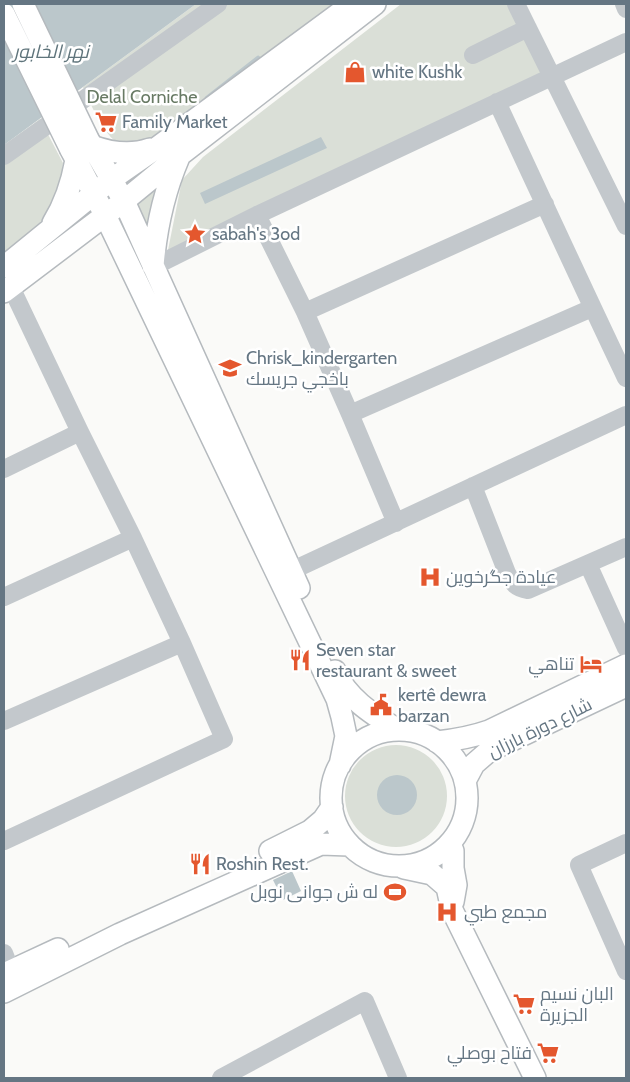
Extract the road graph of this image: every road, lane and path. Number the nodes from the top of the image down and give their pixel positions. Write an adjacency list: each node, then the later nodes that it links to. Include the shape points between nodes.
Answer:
1 (23, 4): 15 (main road, bridge)
2 (218, 4): 17 (street)
3 (352, 4): 14 (main road)
4 (375, 4): 16 (main road)
5 (516, 4): 9 (street)
6 (624, 4): 7 (street)
7 (626, 8)
8 (4, 14): 15 (main road, bridge)
9 (528, 28): 11 (street); 12 (street)
10 (626, 42): 12 (street)
11 (473, 55)
12 (552, 78): 13 (street); 24 (street)
13 (497, 102): 21 (street); 23 (street)
14 (158, 147): 15 (main road, via 132,153); 18 (main road)
15 (82, 149): 18 (main road); 19 (main road); 25 (main road, via 68,191)
16 (180, 155): 20 (main road); 26 (main road, via 161,210)
17 (4, 156)
18 (112, 179): 19 (main road); 20 (main road)
19 (94, 193): 22 (main road); 25 (main road)
20 (124, 201): 22 (main road); 26 (main road)
21 (545, 204): 28 (street); 29 (street)
22 (105, 215): 27 (main road); 49 (main road, via 337,699 346,736)
23 (257, 215): 26 (street); 29 (street)
24 (626, 226)
25 (45, 234): 27 (main road)
26 (153, 267): 40 (main road)
27 (6, 282): 33 (street)
28 (592, 308): 30 (street); 31 (street)
29 (305, 312): 31 (street)
30 (626, 378)
31 (350, 414): 36 (street)
32 (626, 415): 35 (street)
33 (80, 432): 34 (street); 37 (street)
34 (4, 469)
35 (473, 486): 36 (street); 39 (street, via 512,583 528,590)
36 (396, 523): 40 (street)
37 (133, 538): 41 (street); 42 (street)
38 (626, 547): 39 (street)
39 (588, 564): 43 (street)
40 (291, 571): 47 (main road, via 337,676 361,705)
41 (4, 597)
42 (182, 643): 46 (street); 52 (street, via 224,739)
43 (626, 648)
44 (626, 664): 48 (main road, via 489,731 464,739)
45 (626, 686): 50 (main road, شارع دورة بارزان, via 489,751 474,764)
46 (4, 721)
47 (398, 730): 48 (main road, via 414,732); 49 (main road, via 366,739)
48 (437, 742): 50 (main road, via 452,755)
49 (340, 764): 51 (main road, via 334,778)
50 (465, 781): 54 (main road, via 465,815)
51 (332, 808): 55 (main road, via 335,821); 58 (main road, via 310,831 290,841)
52 (4, 841)
53 (626, 843): 59 (street, via 580,865)
54 (450, 844): 56 (main road, via 423,862); 57 (main road, via 456,885)
55 (349, 845): 56 (main road, via 362,855); 60 (main road, via 321,844 120,934)
56 (391, 866): 57 (main road, via 432,874 447,887)
57 (452, 910): 63 (main road)
58 (6, 966)
59 (625, 967)
60 (4, 992)
61 (221, 1078): 62 (street, via 365,1001)
62 (398, 1078)
63 (535, 1078)

